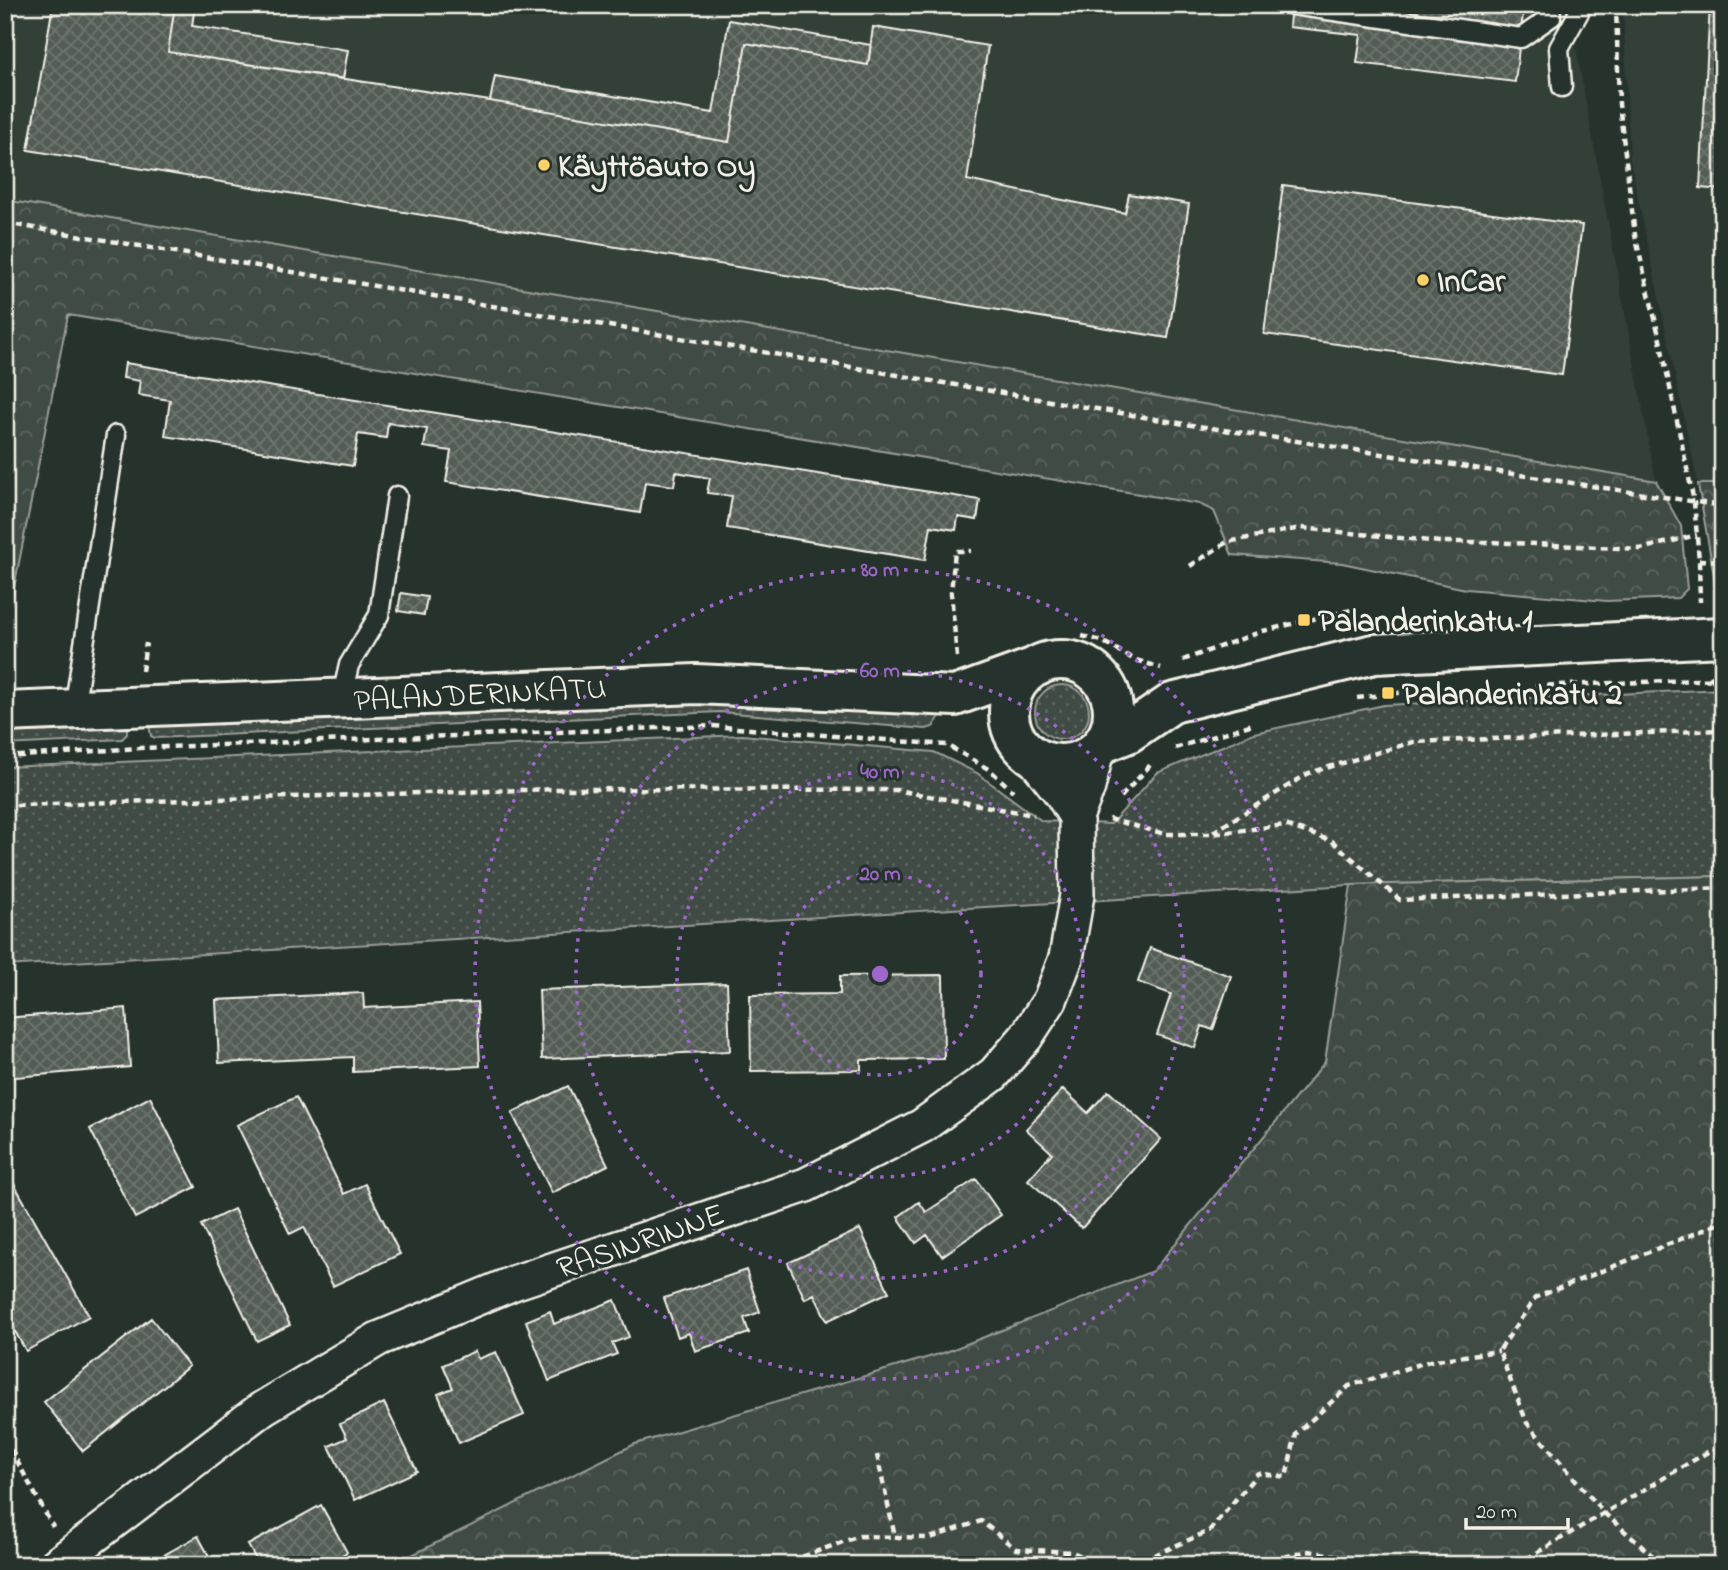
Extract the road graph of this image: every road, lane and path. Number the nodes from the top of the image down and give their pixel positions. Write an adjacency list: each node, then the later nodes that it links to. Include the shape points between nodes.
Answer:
1 (1293, 5): 2 (lane, via 1521,38 1551,17)
2 (1550, 5)
3 (1583, 5): 5 (lane, via 1559,48)
4 (1616, 5): 9 (path, via 1619,104 1635,235)
5 (1562, 87)
6 (5, 223): 9 (path, via 1185,424)
7 (116, 435): 30 (lane)
8 (397, 496): 28 (lane, via 379,615 349,665)
9 (1694, 502): 10 (path); 11 (path)
10 (1723, 506)
11 (1697, 535): 13 (path); 15 (path, via 1640,549 1440,542 1301,528 1227,542)
12 (971, 551): 26 (path, via 954,551 951,593 958,674)
13 (1699, 560): 14 (path); 17 (path)
14 (1723, 561)
15 (1191, 566)
16 (1355, 609): 18 (path, via 1263,631)
17 (1712, 637): 21 (path); 29 (street, via 1374,654)
18 (1175, 663)
19 (1038, 666): 20 (street, via 1055,660); 26 (street, PALANDERINKATU); 35 (street, via 1014,690 1010,706 1011,723)
20 (1089, 668): 29 (street); 36 (street, via 1102,679 1113,711 1111,728)
21 (1711, 678): 22 (path); 23 (path); 25 (path)
22 (1723, 679)
23 (1524, 686)
24 (1420, 691): 27 (path)
25 (1723, 693)
26 (954, 696): 28 (street, PALANDERINKATU, via 696,684); 34 (path); 35 (street, PALANDERINKATU)
27 (1351, 699)
28 (341, 700): 30 (street, PALANDERINKATU)
29 (1172, 703): 36 (street)
30 (74, 709): 31 (street, PALANDERINKATU)
31 (5, 712)
32 (1262, 721): 42 (path, via 1174,748)
33 (1723, 730): 43 (path, via 1413,742 1309,773)
34 (947, 745): 37 (path, via 713,726); 38 (path, via 990,770)
35 (1024, 747): 36 (street, via 1043,761 1057,764 1085,758); 42 (street, via 1061,793)
36 (1100, 747): 42 (street, RASINRINNE, via 1088,787)
37 (5, 757)
38 (1017, 794)
39 (1026, 804): 41 (path)
40 (5, 811): 41 (path, via 18,805 557,789 895,790)
41 (1035, 815): 42 (path, via 1048,821)
42 (1089, 817): 43 (path, via 1165,834); 52 (street, RASINRINNE, via 1066,958 1050,1000 994,1074 922,1126 806,1185 516,1282 378,1339 263,1408)
43 (1211, 834): 44 (path, via 1285,825 1332,841 1400,900)
44 (1723, 888)
45 (1723, 1222): 46 (path, via 1535,1298)
46 (1499, 1351): 50 (path, via 1527,1423); 55 (path, via 1430,1361 1349,1386 1296,1434 1286,1477 1258,1473 1209,1531)
47 (5, 1439): 52 (path)
48 (1723, 1443): 50 (path)
49 (877, 1455): 51 (path)
50 (1604, 1513): 58 (path); 59 (path)
51 (895, 1537): 53 (path, via 859,1536); 54 (path, via 930,1538 981,1521 1016,1549 1072,1552)
52 (62, 1560)
53 (780, 1565)
54 (1101, 1565)
55 (1132, 1565)
56 (1249, 1565): 57 (path, via 1309,1551)
57 (1393, 1565)
58 (1516, 1565)
59 (1663, 1565)

